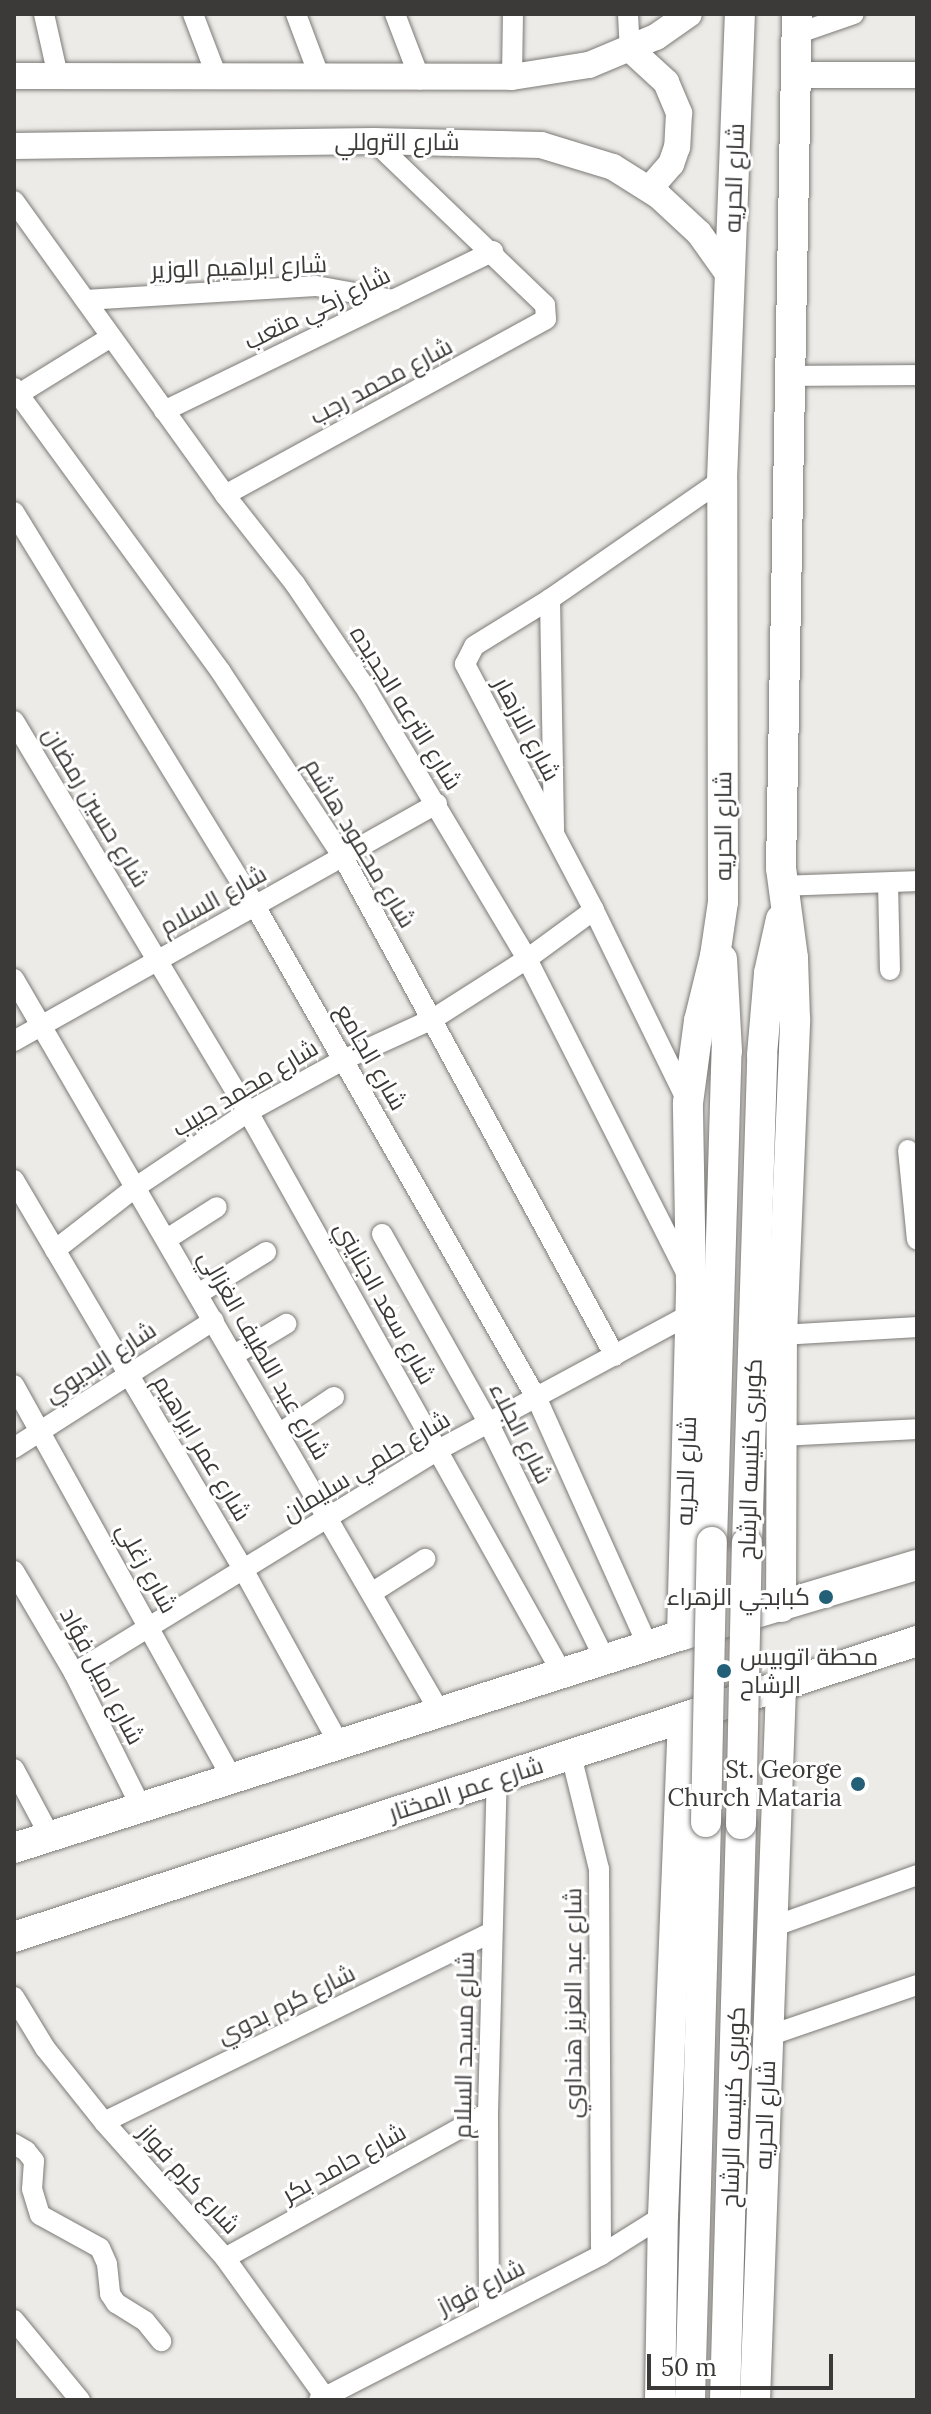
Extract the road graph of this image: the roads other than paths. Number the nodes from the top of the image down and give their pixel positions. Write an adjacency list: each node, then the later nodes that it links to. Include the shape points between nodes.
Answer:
1 (44, 14): 15 (street)
2 (193, 14): 16 (street)
3 (296, 14): 18 (street)
4 (395, 14): 19 (street)
5 (513, 14): 17 (street)
6 (628, 14): 11 (street)
7 (689, 14): 11 (street)
8 (740, 14): 25 (main road, شارع الحريه)
9 (854, 14): 10 (street)
10 (796, 24): 12 (main road)
11 (630, 49): 17 (street, via 589,65); 22 (street, via 666,82 679,113 679,139 671,164)
12 (795, 75): 13 (street); 30 (main road)
13 (917, 75)
14 (14, 76): 15 (street)
15 (58, 76): 16 (street)
16 (217, 77): 18 (street)
17 (512, 77): 19 (street)
18 (320, 78): 19 (street)
19 (420, 79)
20 (374, 141): 21 (street, شارع التروللي); 22 (street, شارع التروللي, via 541,145 601,163); 24 (street)
21 (14, 146)
22 (649, 189): 25 (street, شارع التروللي, via 699,233)
23 (14, 201): 26 (street, شارع الترعه الجديده)
24 (493, 251): 27 (street, شارع زكي متعب); 34 (street, شارع محمد رجب, via 545,305 547,316 540,325)
25 (731, 278): 33 (main road, شارع الحريه)
26 (85, 300): 27 (street, شارع ابراهيم الوزير, via 316,286); 28 (street, شارع الترعه الجديده)
27 (394, 300): 32 (street, شارع زكي متعب)
28 (111, 337): 31 (street); 32 (street, شارع الترعه الجديده)
29 (917, 375): 30 (street)
30 (789, 376): 43 (main road)
31 (16, 393): 40 (street, شارع محمود هاشم, via 221,672)
32 (164, 411): 34 (street, شارع الترعه الجديده)
33 (722, 480): 36 (street, شارع الازهار); 46 (main road, شارع الحريه)
34 (225, 495): 38 (street, شارع الترعه الجديده, via 295,584)
35 (14, 512): 44 (street, شارع الجامع)
36 (550, 599): 39 (street); 39 (street, شارع الازهار, via 474,646 465,664)
37 (14, 721): 48 (street, شارع حسين رمضان)
38 (437, 804): 40 (street, شارع السلام); 47 (street, شارع الترعه الجديده)
39 (554, 836): 45 (street, شارع الازهار)
40 (343, 857): 44 (street, شارع السلام); 51 (street, شارع محمود هاشم)
41 (917, 881): 42 (street)
42 (888, 883): 43 (street); 49 (street)
43 (784, 895): 72 (main road, via 795,1019); 135 (main road, كوبرى كنيسه الرشاح, bridge, via 769,973 762,1055)
44 (255, 906): 48 (street, شارع السلام); 54 (street, شارع الجامع)
45 (594, 910): 47 (street, شارع محمد حبيب); 55 (street, شارع الازهار)
46 (719, 929): 55 (main road, شارع الحريه, via 696,1035); 134 (main road, كوبرى كنيسه الرشاح, bridge, via 727,1051)
47 (527, 959): 51 (street, شارع محمد حبيب); 66 (street, شارع الترعه الجديده)
48 (158, 961): 52 (street, شارع السلام); 56 (street, شارع سعد الجنايني)
49 (890, 970)
50 (14, 979): 52 (street, شارع عبد اللطيف الغزالي)
51 (433, 1019): 54 (street, شارع محمد حبيب); 74 (street, شارع محمود هاشم)
52 (42, 1026): 53 (street, شارع السلام); 59 (street, شارع عبد اللطيف الغزالي)
53 (14, 1041)
54 (343, 1060): 56 (street, شارع محمد حبيب); 78 (street, شارع الجامع)
55 (688, 1103): 66 (main road, شارع الحريه)
56 (248, 1112): 59 (street, شارع محمد حبيب); 85 (street, شارع سعد الجنايني)
57 (908, 1150): 63 (street)
58 (14, 1180): 64 (street, شارع عمر ابراهيم)
59 (136, 1187): 62 (street, شارع عبد اللطيف الغزالي); 64 (street, شارع محمد حبيب)
60 (217, 1207): 62 (street)
61 (382, 1234): 79 (street, شارع الجلاء)
62 (167, 1239): 67 (street, شارع عبد اللطيف الغزالي)
63 (917, 1240)
64 (55, 1250): 75 (street, شارع عمر ابراهيم)
65 (266, 1252): 67 (street)
66 (691, 1283): 68 (main road, شارع الحريه)
67 (198, 1294): 69 (street, شارع عبد اللطيف الغزالي)
68 (691, 1314): 74 (street, شارع حلمي سليمان); 92 (main road, شارع الحريه)
69 (214, 1320): 73 (street, شارع عبد اللطيف الغزالي); 75 (street, شارع البديوي)
70 (286, 1324): 73 (street)
71 (917, 1327): 72 (street)
72 (782, 1335): 83 (main road)
73 (234, 1355): 82 (street, شارع عبد اللطيف الغزالي)
74 (615, 1356): 78 (street, شارع حلمي سليمان)
75 (128, 1375): 81 (street, شارع البديوي); 91 (street, شارع عمر ابراهيم)
76 (14, 1385): 81 (street, شارع زغلي)
77 (334, 1397): 82 (street)
78 (537, 1399): 79 (street, شارع حلمي سليمان); 98 (street, شارع الجامع)
79 (489, 1424): 85 (street, شارع حلمي سليمان); 99 (street, شارع الجلاء)
80 (917, 1429): 83 (street)
81 (40, 1431): 84 (street, شارع البديوي); 95 (street, شارع زغلي)
82 (280, 1433): 86 (street, شارع عبد اللطيف الغزالي)
83 (781, 1436): 88 (main road)
84 (14, 1448)
85 (438, 1450): 86 (street, شارع حلمي سليمان); 101 (street, شارع سعد الجنايني)
86 (330, 1518): 91 (street, شارع حلمي سليمان); 93 (street, شارع عبد اللطيف الغزالي)
87 (425, 1559): 93 (street)
88 (781, 1559): 92 (main road, via 767,1589 737,1604 711,1601); 94 (main road)
89 (917, 1565): 94 (main road)
90 (14, 1571): 100 (street, شارع اميل فؤاد)
91 (244, 1571): 95 (street, شارع حلمي سليمان); 105 (street, شارع عمر ابراهيم)
92 (684, 1575): 96 (main road, شارع الحريه)
93 (373, 1592): 103 (street, شارع عبد اللطيف الغزالي)
94 (781, 1607): 96 (main road)
95 (151, 1628): 100 (street, شارع حلمي سليمان); 108 (street, شارع زغلي)
96 (682, 1635): 98 (main road)
97 (917, 1641): 102 (main road, شارع عمر المختار)
98 (648, 1646): 99 (main road)
99 (605, 1660): 101 (main road)
100 (74, 1673): 111 (street, شارع اميل فؤاد)
101 (562, 1673): 103 (main road)
102 (781, 1686): 104 (main road, شارع عمر المختار); 112 (main road, شارع الحريه)
103 (440, 1712): 105 (main road)
104 (683, 1718): 106 (main road, شارع عمر المختار); 110 (main road)
105 (339, 1744): 108 (main road)
106 (571, 1755): 109 (main road, شارع عمر المختار); 126 (street, شارع عبد العزيز هنداوي, via 599,1869)
107 (14, 1769): 113 (street)
108 (232, 1778): 111 (main road)
109 (497, 1779): 117 (street, شارع مسجد السلام); 118 (main road, شارع عمر المختار)
110 (678, 1799): 112 (main road, via 701,1769 739,1763 769,1786); 125 (main road)
111 (141, 1807): 113 (main road)
112 (776, 1810): 116 (main road, شارع الحريه)
113 (50, 1836): 114 (main road)
114 (14, 1848)
115 (917, 1875): 116 (street)
116 (772, 1927): 121 (main road, شارع الحريه)
117 (492, 1932): 122 (street, شارع مسجد السلام); 123 (street, شارع كرم بدوي)
118 (14, 1937)
119 (917, 1985): 121 (street)
120 (14, 1997): 123 (street, شارع كرم فواز, via 45,2048)
121 (768, 2036): 136 (main road, شارع الحريه)
122 (488, 2113): 127 (street, شارع حامد بكر); 128 (street, شارع مسجد السلام)
123 (104, 2122): 127 (street, شارع كرم فواز)
124 (14, 2144): 130 (street, via 34,2161 32,2189 40,2215 100,2248 110,2294)
125 (663, 2216): 126 (street, شارع فواز); 133 (main road)
126 (601, 2255): 128 (street, شارع فواز)
127 (225, 2258): 131 (street, شارع كرم فواز)
128 (489, 2312): 131 (street, شارع فواز)
129 (14, 2320): 132 (street)
130 (161, 2341)
131 (322, 2398)
132 (80, 2400)
133 (660, 2400)
134 (690, 2400)
135 (725, 2400)
136 (755, 2400)

